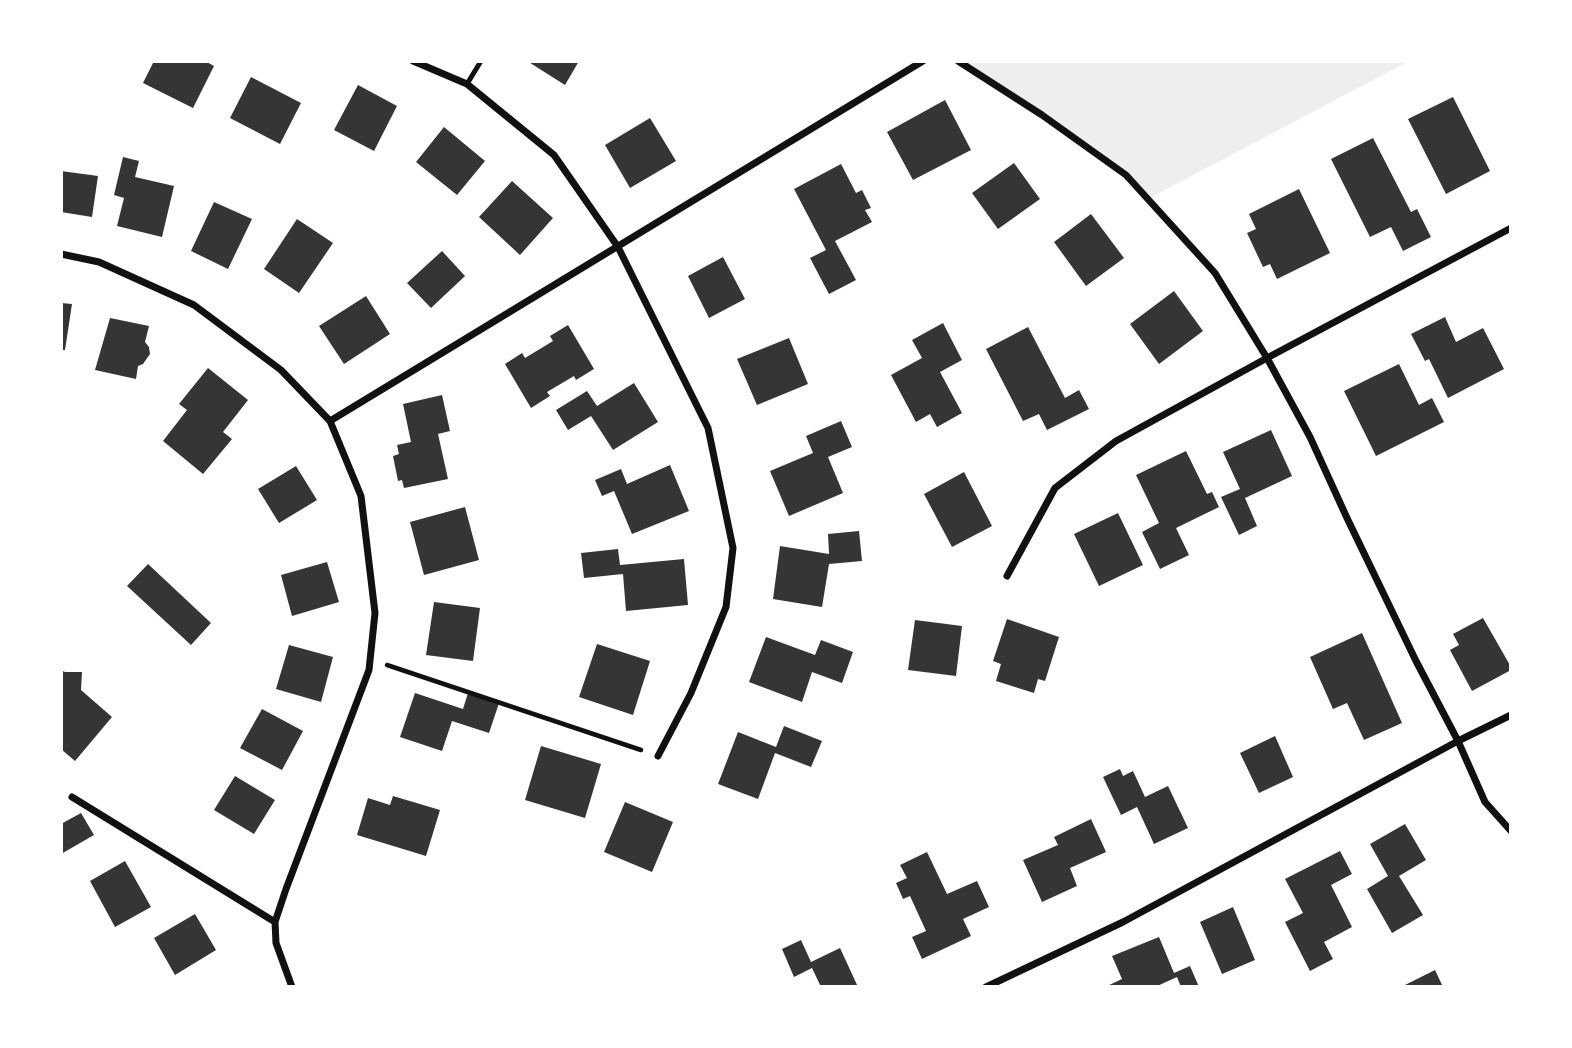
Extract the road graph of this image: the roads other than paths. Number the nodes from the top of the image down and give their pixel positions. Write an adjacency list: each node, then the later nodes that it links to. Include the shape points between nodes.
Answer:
1 (413, 61): 5 (street)
2 (481, 61): 5 (lane)
3 (923, 61): 7 (street)
4 (958, 61): 9 (street, via 1126,175 1215,273)
5 (467, 84): 7 (street, via 554,155)
6 (1511, 228): 9 (street)
7 (618, 247): 10 (street); 14 (street, via 708,428 733,548 726,607 691,693)
8 (61, 254): 10 (street, via 99,262 194,305 281,370)
9 (1266, 358): 11 (street, via 1116,441 1055,488); 13 (street, via 1310,437)
10 (330, 421): 17 (street, via 361,496 375,613 369,670)
11 (1007, 576)
12 (1511, 715): 13 (street)
13 (1458, 741): 16 (street, via 1485,802); 19 (street, via 1123,922)
14 (658, 756)
15 (72, 797): 17 (street)
16 (1511, 831)
17 (275, 922): 18 (street, via 276,943)
18 (292, 987)
19 (986, 987)

